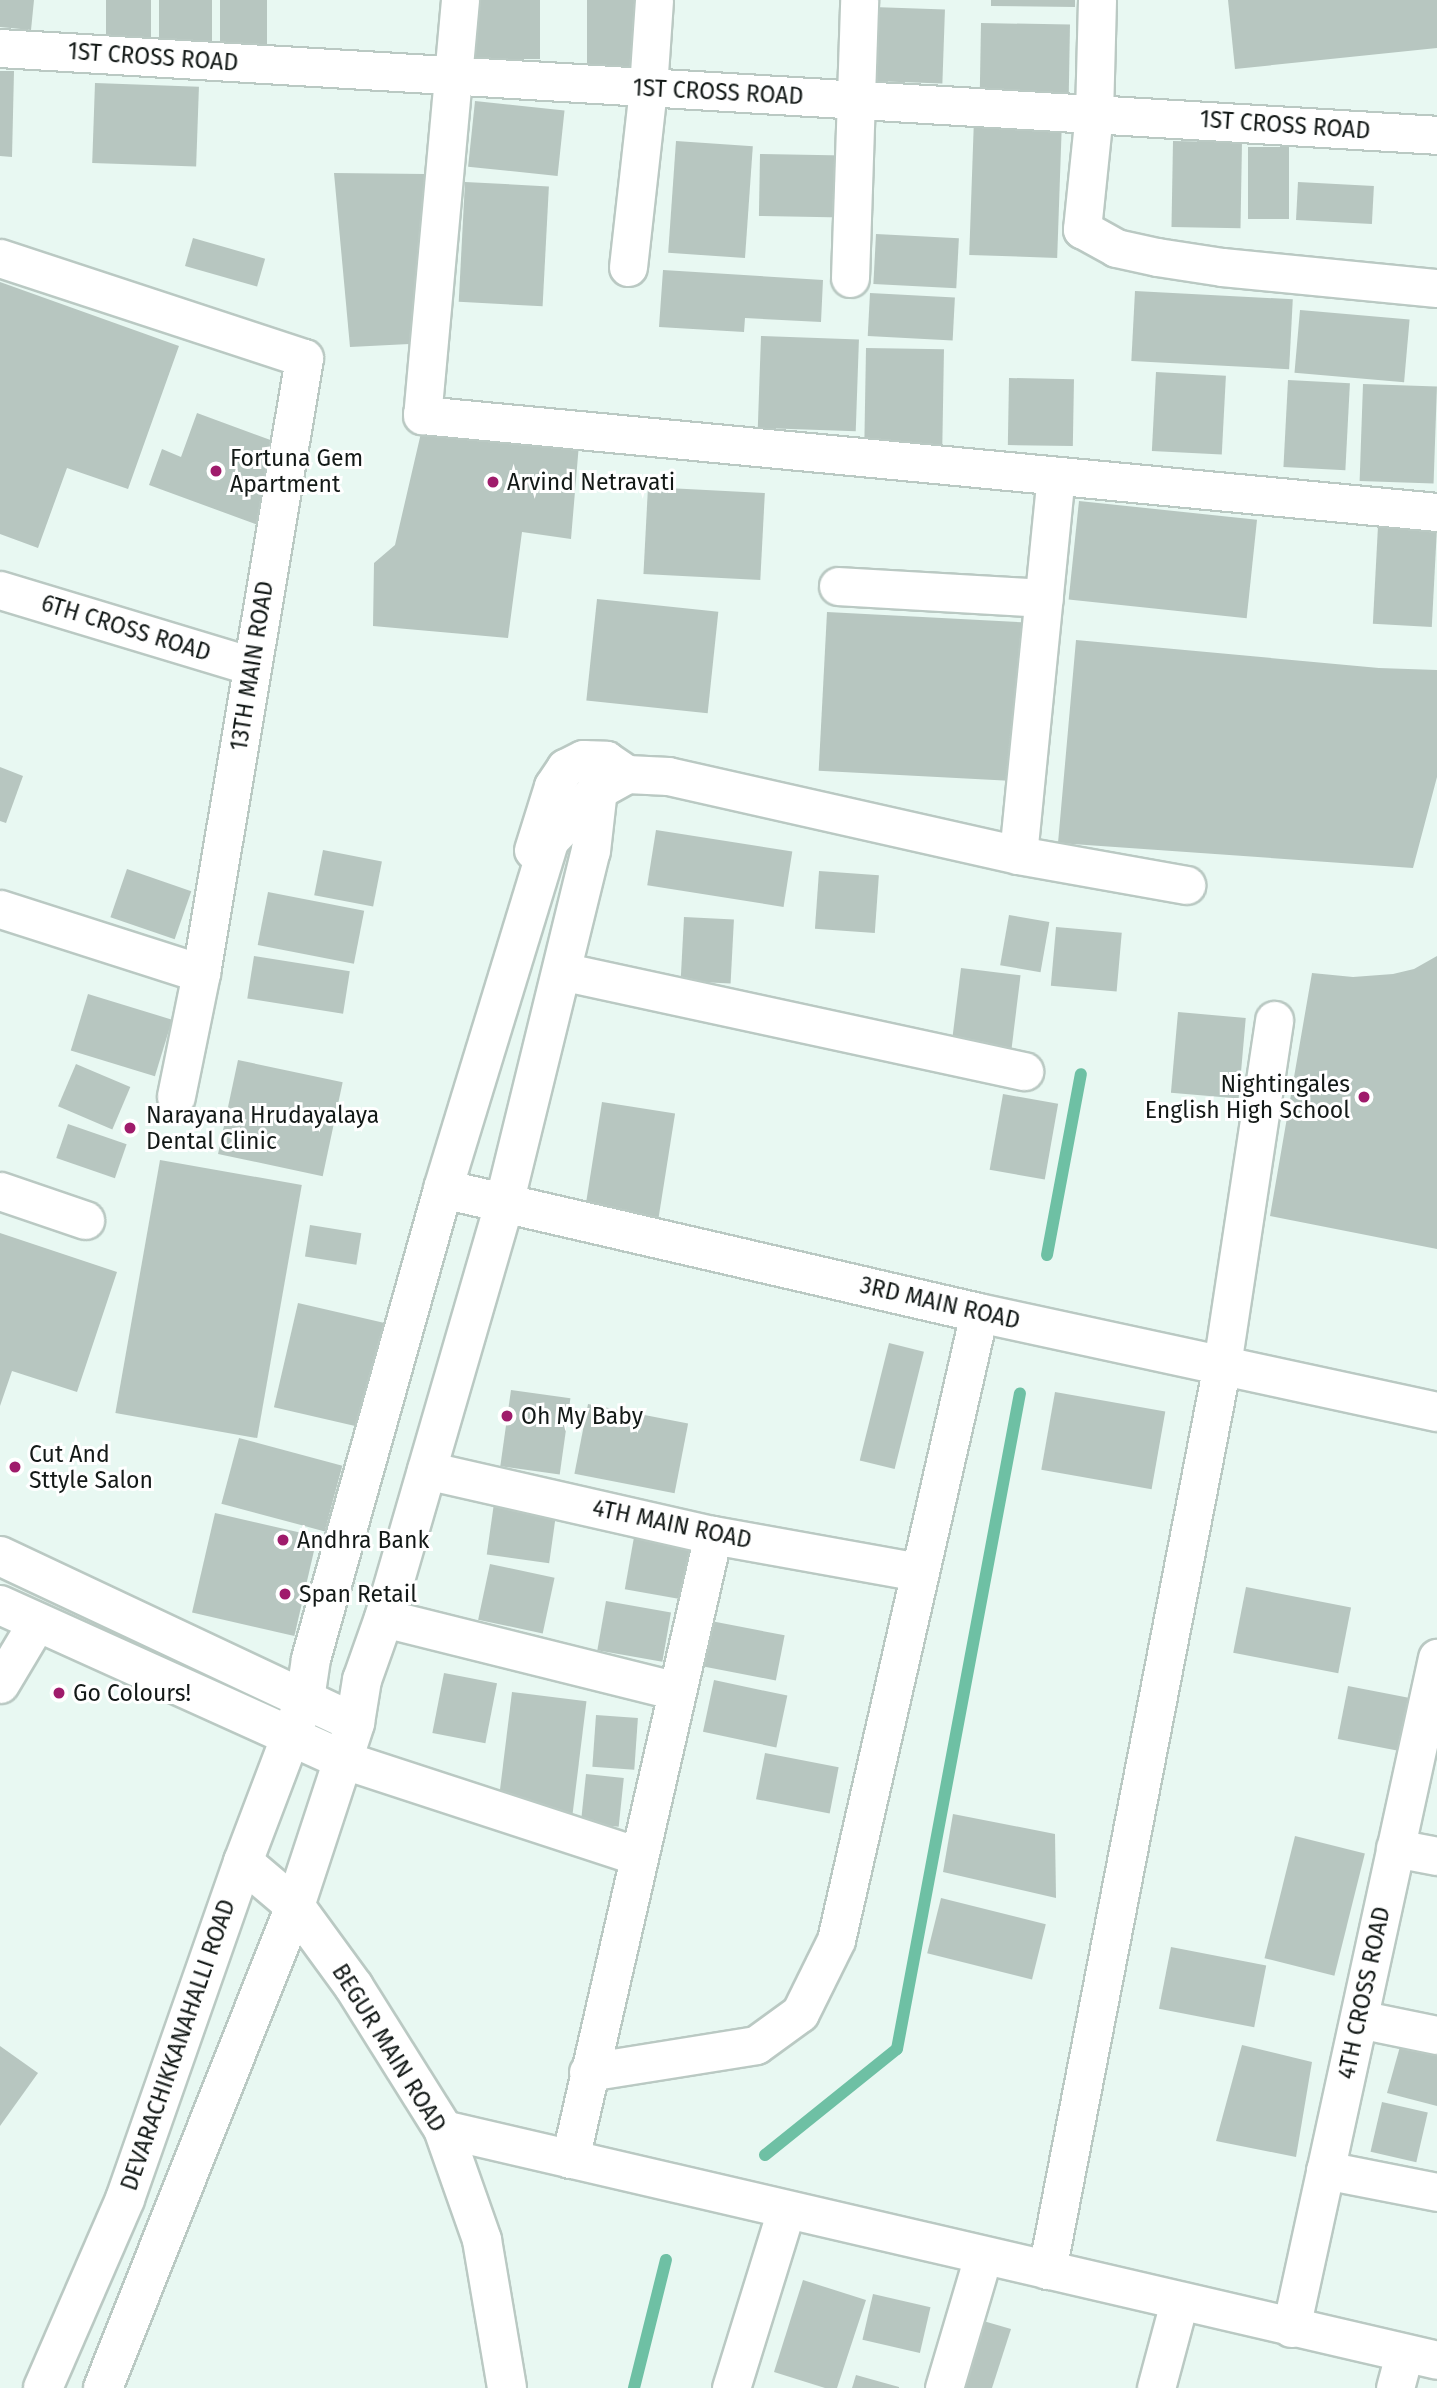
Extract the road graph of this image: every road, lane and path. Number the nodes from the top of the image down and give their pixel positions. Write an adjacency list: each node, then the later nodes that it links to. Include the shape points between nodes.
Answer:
1 (460, 0): 6 (street)
2 (654, 0): 7 (street)
3 (859, 0): 8 (street)
4 (1097, 0): 9 (street)
5 (0, 48): 6 (street, 1ST CROSS ROAD)
6 (456, 76): 7 (street, 1ST CROSS ROAD); 15 (street, via 422,415)
7 (648, 88): 8 (street, 1ST CROSS ROAD); 12 (street)
8 (853, 100): 9 (street, 1ST CROSS ROAD); 13 (street)
9 (1094, 113): 10 (street, 1ST CROSS ROAD); 14 (street, via 1082,229 1116,248 1222,267)
10 (1437, 135)
11 (0, 258): 20 (street, 13TH MAIN ROAD, via 303,358)
12 (628, 267)
13 (850, 278)
14 (1437, 288)
15 (1056, 476): 16 (street); 19 (street)
16 (1437, 512)
17 (838, 586): 19 (street)
18 (0, 590): 20 (street, 6TH CROSS ROAD)
19 (1044, 598): 24 (street)
20 (252, 666): 28 (street, 13TH MAIN ROAD)
21 (612, 782): 22 (main road); 23 (main road); 24 (street, via 668,775)
22 (542, 845): 23 (main road); 32 (main road, DEVARACHIKKANAHALLI ROAD)
23 (591, 851): 27 (main road)
24 (1018, 855): 25 (street)
25 (1186, 885)
26 (0, 909): 28 (street)
27 (561, 971): 30 (street); 34 (main road)
28 (201, 973): 31 (street, 13TH MAIN ROAD)
29 (1275, 1020): 37 (street)
30 (1024, 1071)
31 (176, 1096)
32 (443, 1189): 34 (main road, 3RD MAIN ROAD); 49 (main road, DEVARACHIKKANAHALLI ROAD, via 311,1659)
33 (0, 1191): 35 (street)
34 (504, 1204): 36 (main road, 3RD MAIN ROAD); 39 (main road)
35 (85, 1220)
36 (979, 1313): 37 (main road, 3RD MAIN ROAD); 42 (street)
37 (1222, 1365): 38 (main road, 3RD MAIN ROAD); 67 (street)
38 (1437, 1412)
39 (426, 1470): 40 (street, 4TH MAIN ROAD); 44 (main road)
40 (713, 1535): 42 (street, 4TH MAIN ROAD); 48 (street)
41 (0, 1556): 49 (main road)
42 (919, 1572): 60 (street, via 836,1940 800,2013 756,2045)
43 (0, 1605): 45 (main road)
44 (384, 1618): 48 (street); 50 (main road, via 362,1680)
45 (37, 1622): 47 (street); 51 (main road)
46 (1435, 1677): 53 (street, 4TH CROSS ROAD)
47 (0, 1684)
48 (676, 1691): 54 (street)
49 (305, 1699): 50 (main road); 51 (main road, DEVARACHIKKANAHALLI ROAD)
50 (355, 1723): 52 (main road)
51 (291, 1737): 52 (main road); 56 (main road, DEVARACHIKKANAHALLI ROAD)
52 (341, 1759): 54 (street); 57 (main road)
53 (1395, 1848): 55 (street); 58 (street, 4TH CROSS ROAD)
54 (637, 1856): 60 (street)
55 (1437, 1856)
56 (243, 1862): 57 (main road, BEGUR MAIN ROAD); 71 (main road, DEVARACHIKKANAHALLI ROAD, via 125,2199)
57 (295, 1906): 61 (main road, BEGUR MAIN ROAD, via 355,1987); 72 (main road)
58 (1359, 2019): 59 (street); 63 (street, 4TH CROSS ROAD)
59 (1437, 2035)
60 (588, 2072): 62 (street)
61 (443, 2129): 62 (street); 73 (main road, BEGUR MAIN ROAD, via 482,2240)
62 (570, 2159): 65 (street)
63 (1325, 2170): 64 (street); 69 (street, 4TH CROSS ROAD)
64 (1437, 2192)
65 (786, 2210): 66 (street); 74 (street)
66 (983, 2256): 67 (street); 75 (street)
67 (1046, 2270): 68 (street)
68 (1179, 2302): 69 (street); 76 (street)
69 (1291, 2328): 70 (street)
70 (1412, 2367)
71 (43, 2388)
72 (103, 2388)
73 (507, 2388)
74 (731, 2388)
75 (944, 2388)
76 (1156, 2388)

